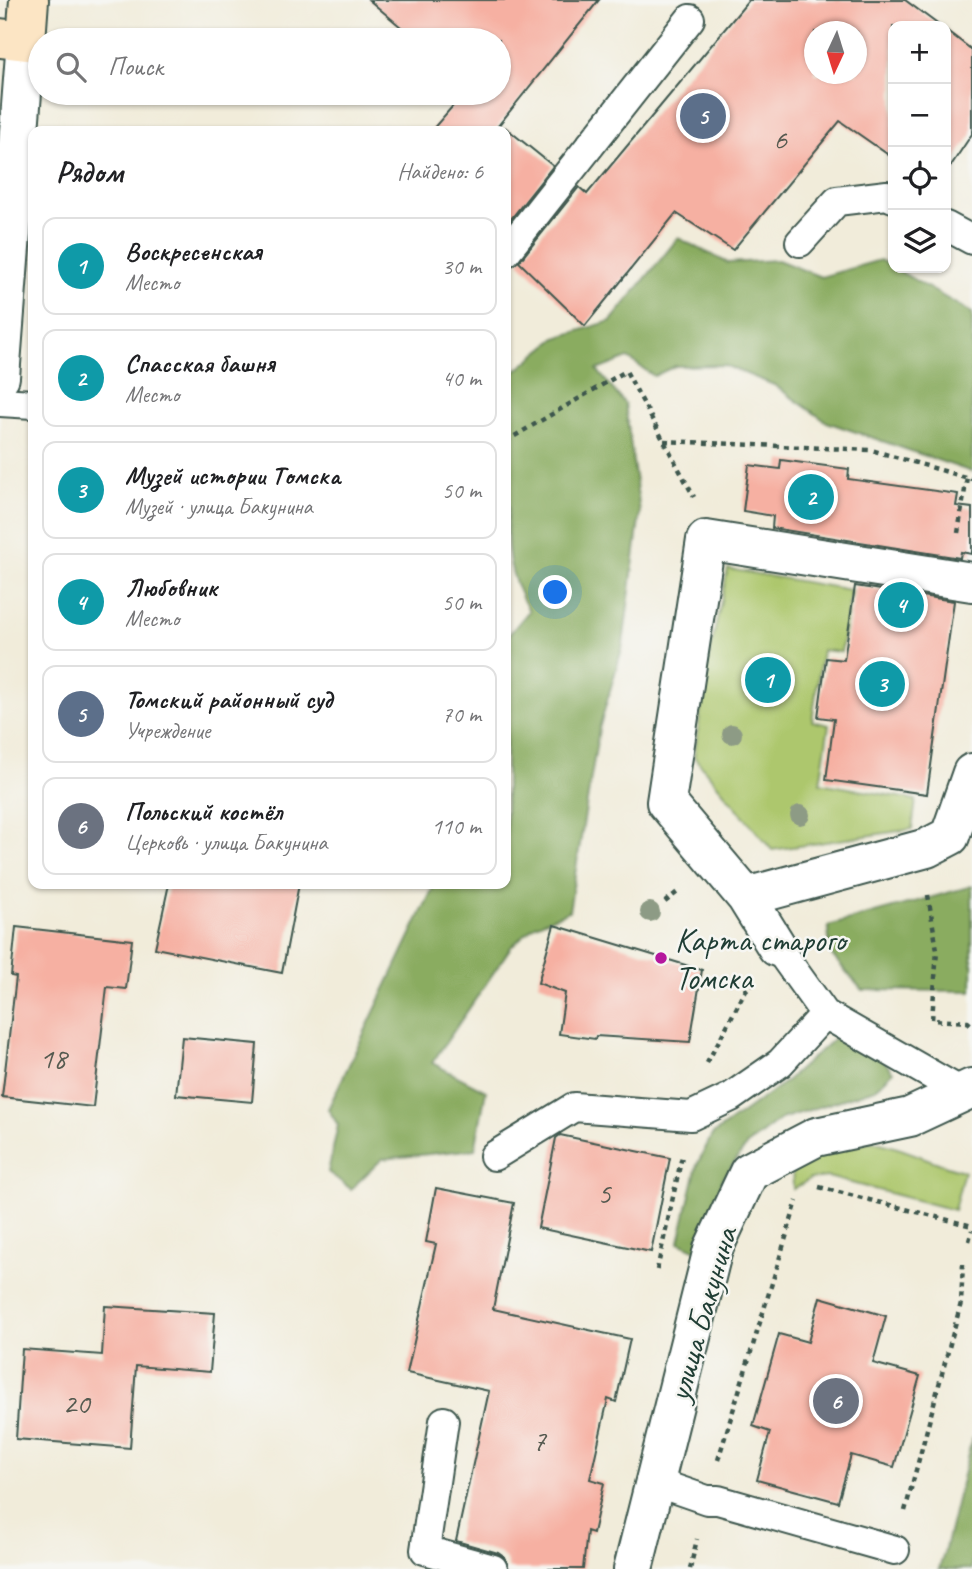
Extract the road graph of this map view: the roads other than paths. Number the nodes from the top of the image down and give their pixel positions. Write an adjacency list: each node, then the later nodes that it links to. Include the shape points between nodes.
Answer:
1 (29, 0): 3 (street)
2 (690, 19): 8 (lane)
3 (13, 39): 9 (street)
4 (888, 196): 7 (lane, via 836,201)
5 (951, 229): 6 (lane)
6 (972, 240)
7 (800, 242)
8 (511, 246)
9 (2, 328): 10 (street)
10 (0, 377)
11 (0, 402): 12 (lane)
12 (28, 404)
13 (961, 580): 15 (street, via 706,540 666,802)
14 (972, 773): 15 (street, via 950,836 927,848)
15 (746, 897): 16 (street)
16 (777, 947): 17 (lane)
17 (825, 1014): 18 (lane); 19 (lane, via 780,1063 731,1097 691,1116 574,1107)
18 (968, 1091): 21 (street, улица Бакунина, via 910,1117 816,1137 749,1172 712,1249)
19 (494, 1156)
20 (444, 1421): 23 (lane, via 425,1550)
21 (655, 1482): 22 (lane); 24 (street, улица Бакунина)
22 (895, 1550)
23 (493, 1569)
24 (633, 1569)

